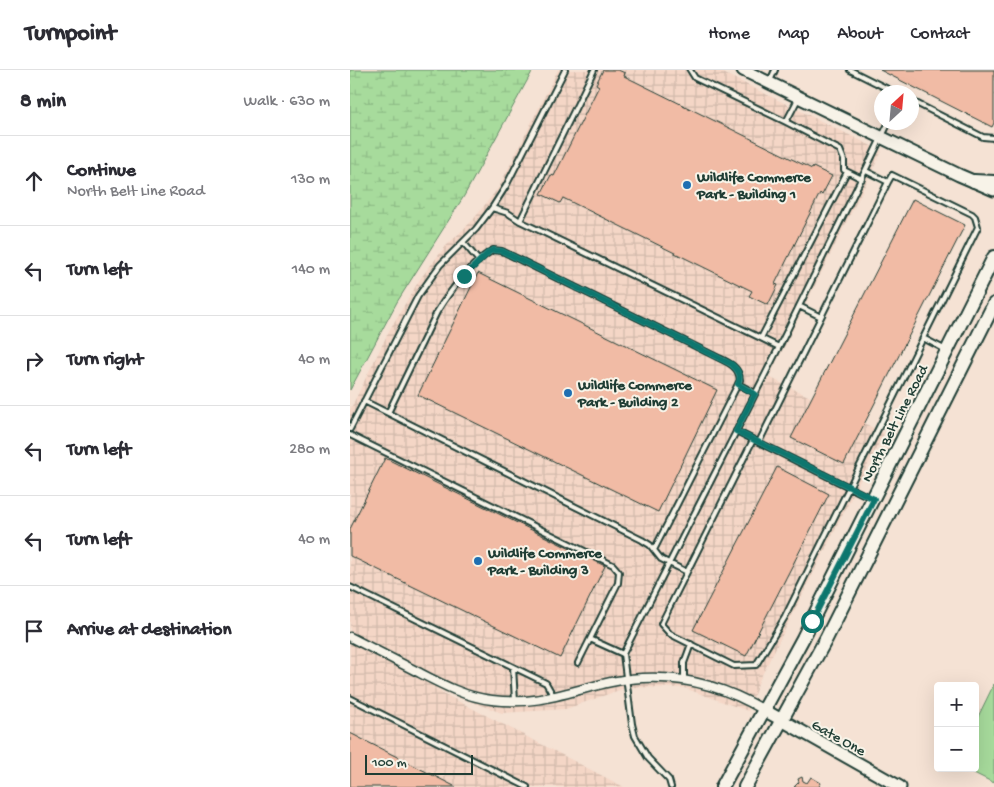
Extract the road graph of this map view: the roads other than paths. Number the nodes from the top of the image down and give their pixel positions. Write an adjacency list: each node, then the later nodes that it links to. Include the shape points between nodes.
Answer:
1 (565, 70): 22 (lane)
2 (594, 70): 23 (lane)
3 (690, 70): 11 (lane, via 696,78)
4 (743, 70): 7 (street)
5 (775, 70): 7 (lane)
6 (850, 70): 8 (lane)
7 (769, 83): 9 (street)
8 (880, 85)
9 (799, 97): 11 (lane); 13 (street)
10 (919, 105): 14 (lane, via 983,137)
11 (786, 122): 16 (lane, via 840,150)
12 (885, 130): 13 (lane)
13 (882, 137): 15 (lane); 19 (street)
14 (994, 138)
15 (866, 171): 17 (lane); 18 (lane)
16 (847, 172): 17 (lane); 30 (lane)
17 (862, 179): 28 (lane)
18 (888, 182): 29 (lane); 31 (lane, via 892,175 972,214 977,222 977,232)
19 (974, 182): 20 (main road); 21 (street)
20 (994, 182)
21 (994, 190)
22 (492, 208): 23 (lane); 24 (lane)
23 (520, 221): 30 (lane)
24 (463, 242): 26 (lane); 36 (lane, via 422,288)
25 (994, 257): 33 (main road, North Belt Line Road)
26 (479, 261): 34 (lane, via 493,250 502,251 731,364 740,374); 37 (lane, via 441,305)
27 (994, 304): 61 (main road, via 826,639)
28 (799, 306): 29 (lane); 32 (lane)
29 (821, 317): 42 (lane)
30 (761, 338): 32 (lane)
31 (923, 338): 33 (lane); 43 (lane)
32 (779, 347): 35 (lane)
33 (948, 351): 44 (main road, North Belt Line Road)
34 (738, 384): 35 (lane); 45 (lane)
35 (755, 394): 39 (lane)
36 (364, 401): 37 (lane); 38 (lane)
37 (388, 413): 45 (lane, via 642,540)
38 (350, 429)
39 (736, 431): 41 (lane); 46 (lane)
40 (350, 435): 50 (lane, via 613,565 618,572 618,583)
41 (753, 440): 42 (lane); 47 (lane)
42 (759, 442): 43 (lane)
43 (848, 487): 44 (lane); 51 (lane, via 785,616 756,665 734,666)
44 (874, 499): 60 (main road, North Belt Line Road)
45 (654, 550): 46 (lane)
46 (669, 563): 47 (lane); 52 (lane)
47 (687, 572): 51 (lane, via 661,624 670,634)
48 (350, 587): 54 (lane)
49 (350, 637): 59 (street, via 470,695)
50 (590, 639): 52 (lane); 53 (lane)
51 (691, 644): 56 (lane, via 684,663)
52 (624, 654): 55 (lane)
53 (578, 663)
54 (513, 666): 58 (lane, via 546,683); 59 (lane)
55 (627, 680): 56 (street); 58 (street); 63 (lane, via 635,736)
56 (684, 680): 60 (street, via 720,689)
57 (350, 698): 62 (lane)
58 (554, 698): 59 (street)
59 (515, 701)
60 (764, 710): 61 (street, Gate One); 64 (main road, North Belt Line Road)
61 (781, 721): 65 (main road); 66 (street, Gate One)
62 (528, 787)
63 (671, 787)
64 (722, 787)
65 (744, 787)
66 (900, 787)

